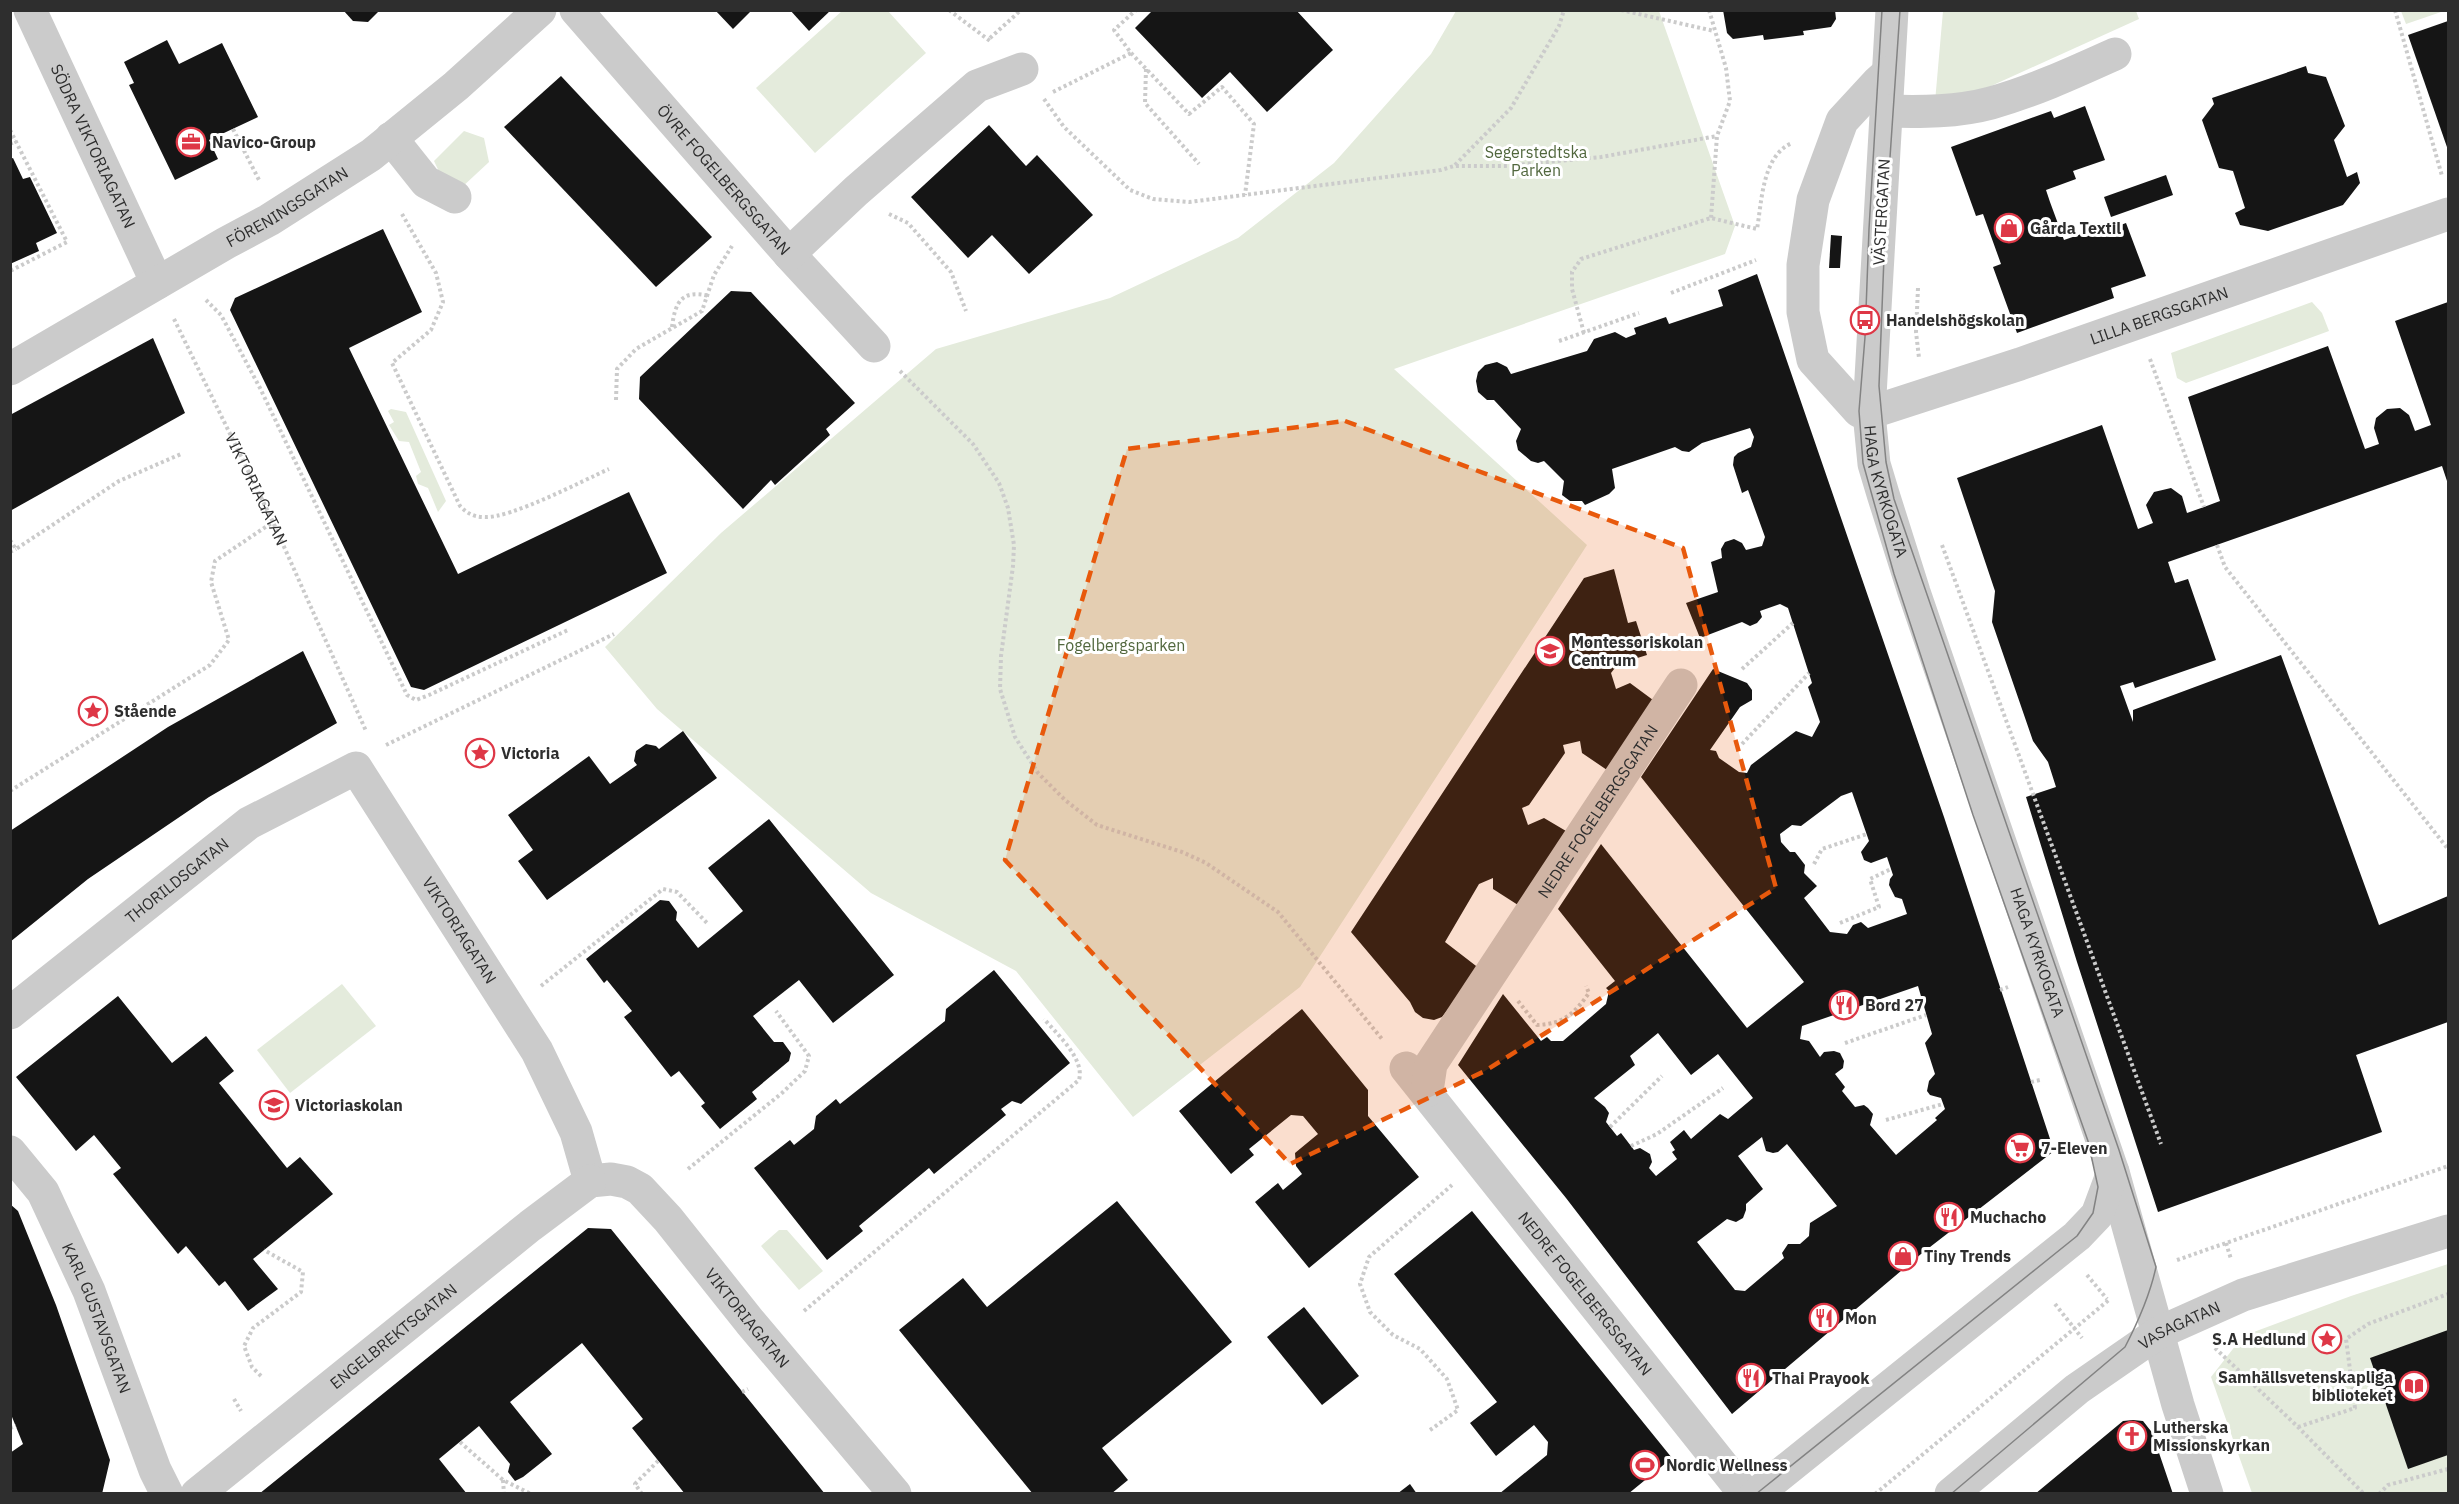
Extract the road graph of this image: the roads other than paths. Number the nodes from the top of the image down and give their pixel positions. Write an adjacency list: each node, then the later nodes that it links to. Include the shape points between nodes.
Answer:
1 (30, 10): 13 (street, SÖDRA VIKTORIAGATAN)
2 (540, 10): 9 (street, FÖRENINGSGATAN)
3 (576, 10): 12 (street, ÖVRE FOGELBERGSGATAN)
4 (1892, 10): 7 (street, VÄSTERGATAN)
5 (2115, 54): 8 (street, via 1990,103 1925,112)
6 (1022, 69): 12 (street, via 977,86)
7 (1888, 73): 8 (street, VÄSTERGATAN); 16 (street, via 1842,121 1813,200 1803,265 1803,312 1813,360 1859,411)
8 (1886, 111): 16 (street, VÄSTERGATAN)
9 (391, 138): 10 (street, via 426,182); 13 (street, FÖRENINGSGATAN, via 269,220)
10 (455, 197)
11 (2447, 200): 16 (street, LILLA BERGSGATAN, via 2392,233)
12 (789, 254): 14 (street, ÖVRE FOGELBERGSGATAN)
13 (157, 283): 15 (street, FÖRENINGSGATAN)
14 (874, 346)
15 (10, 369)
16 (1869, 413): 21 (street, HAGA KYRKOGATA, via 1874,464 1914,592)
17 (1680, 685): 28 (street, NEDRE FOGELBERGSGATAN, via 1431,1064 1416,1080)
18 (365, 759): 19 (street, THORILDSGATAN, via 249,823); 22 (street, VIKTORIAGATAN, via 537,1051 576,1132)
19 (10, 1013)
20 (10, 1152): 25 (street, KARL GUSTAVSGATAN, via 44,1192 89,1290)
21 (2113, 1172): 24 (street, HAGA KYRKOGATA, via 2141,1273); 29 (street, via 2097,1215 2064,1246)
22 (590, 1181): 26 (street, ENGELBREKTSGATAN); 27 (street, VIKTORIAGATAN, via 627,1182 647,1197)
23 (2448, 1231): 24 (street, VASAGATAN, via 2243,1295)
24 (2151, 1338): 30 (street, VASAGATAN, via 2077,1389); 31 (street, HAGA KYRKOGATA)
25 (167, 1494)
26 (197, 1494)
27 (895, 1494)
28 (1745, 1494)
29 (1756, 1494)
30 (1951, 1494)
31 (2207, 1494)

